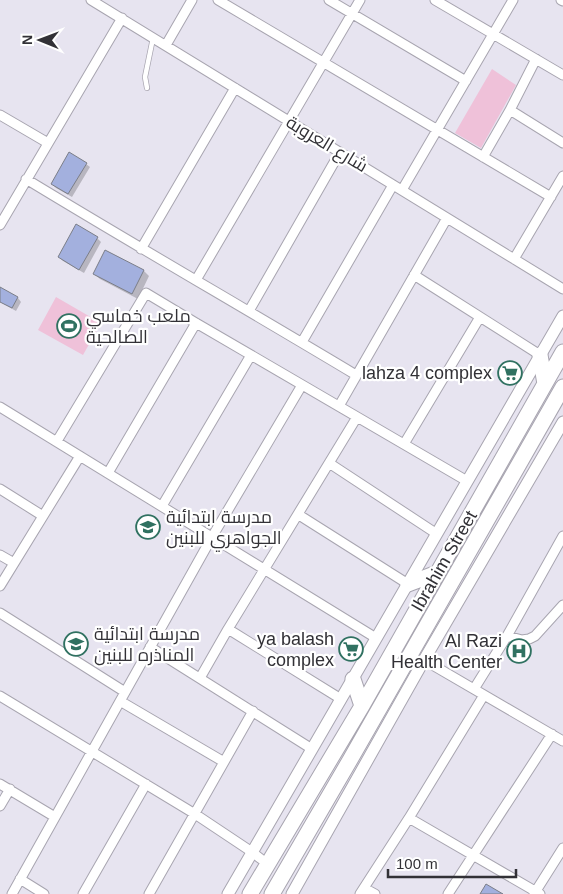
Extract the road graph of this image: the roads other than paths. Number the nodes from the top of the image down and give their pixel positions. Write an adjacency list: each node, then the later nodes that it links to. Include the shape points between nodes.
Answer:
1 (91, 0): 9 (street, شارع العروبة)
2 (192, 0): 12 (street)
3 (218, 0): 14 (street)
4 (329, 0): 8 (street)
5 (360, 0): 8 (street)
6 (435, 0): 10 (street)
7 (513, 0): 10 (street)
8 (352, 14): 14 (street); 16 (street)
9 (122, 18): 11 (street, شارع العروبة); 23 (street)
10 (493, 34): 13 (street); 16 (street)
11 (154, 38): 12 (street, شارع العروبة); 17 (lane, via 145,78)
12 (166, 46): 18 (street, شارع العروبة)
13 (536, 59): 15 (street); 19 (street)
14 (324, 63): 21 (street); 22 (street)
15 (563, 76)
16 (466, 81): 22 (street)
17 (147, 88)
18 (235, 88): 21 (street, شارع العروبة); 35 (street)
19 (510, 110): 24 (street); 26 (street)
20 (0, 115): 23 (street)
21 (289, 121): 25 (street, شارع العروبة); 38 (street)
22 (437, 130): 26 (street); 30 (street)
23 (48, 143): 28 (street)
24 (563, 143)
25 (340, 152): 29 (street, شارع العروبة); 40 (street)
26 (483, 157): 31 (street)
27 (563, 176): 31 (street)
28 (26, 180): 32 (street); 35 (street)
29 (394, 185): 30 (street, شارع العروبة); 44 (street)
30 (402, 190): 33 (street, شارع العروبة)
31 (551, 197): 36 (street)
32 (3, 213): 34 (street)
33 (447, 218): 36 (street, شارع العروبة); 37 (street)
34 (0, 224)
35 (141, 249): 38 (street)
36 (514, 259): 39 (street, شارع العروبة)
37 (414, 275): 42 (street); 48 (street)
38 (196, 280): 40 (street)
39 (563, 289)
40 (249, 311): 44 (street)
41 (563, 316): 47 (street)
42 (480, 317): 47 (street); 57 (street)
43 (196, 323): 46 (street); 56 (street, via 146,292); 60 (street)
44 (302, 342): 48 (street)
45 (563, 352): 49 (main road, Ibrahim Street)
46 (251, 355): 50 (street); 63 (street)
47 (540, 355): 49 (main road); 61 (street)
48 (356, 374): 52 (street)
49 (545, 384): 72 (main road, Ibrahim Street)
50 (302, 385): 52 (street); 67 (street)
51 (563, 388): 108 (main road, Ibrahim Street, via 350,760)
52 (338, 406): 54 (street)
53 (0, 407): 56 (street)
54 (357, 417): 57 (street); 59 (street)
55 (563, 422): 81 (street)
56 (57, 442): 58 (street)
57 (404, 444): 61 (street)
58 (80, 456): 60 (street); 65 (street)
59 (330, 464): 64 (street); 66 (street)
60 (108, 473): 63 (street)
61 (467, 481): 66 (street)
62 (0, 489): 65 (street)
63 (162, 506): 67 (street)
64 (299, 515): 71 (street); 73 (street)
65 (43, 516): 70 (street)
66 (437, 534): 73 (street)
67 (212, 537): 71 (street); 80 (street)
68 (561, 543): 78 (street)
69 (0, 555): 70 (street)
70 (14, 563): 74 (street)
71 (265, 570): 77 (street); 79 (street)
72 (437, 573): 73 (main road); 90 (main road, Ibrahim Street)
73 (408, 584): 79 (street)
74 (0, 586)
75 (563, 606): 78 (street, via 535,636 522,640)
76 (0, 613): 85 (street)
77 (228, 629): 82 (street); 88 (street)
78 (507, 636): 84 (street)
79 (376, 638): 83 (street)
80 (150, 647): 82 (street); 85 (street)
81 (424, 660): 84 (street); 108 (street)
82 (200, 678): 91 (street)
83 (352, 679): 88 (street); 90 (main road)
84 (474, 689): 86 (street)
85 (126, 692): 89 (street)
86 (484, 695): 92 (street); 103 (street)
87 (0, 696): 95 (street)
88 (341, 699): 94 (street)
89 (120, 701): 95 (street); 96 (street)
90 (362, 706): 106 (main road, Ibrahim Street)
91 (253, 711): 94 (street); 96 (street)
92 (552, 734): 93 (street); 105 (street)
93 (563, 741)
94 (312, 748): 106 (street)
95 (92, 751): 98 (street); 102 (street)
96 (224, 762): 101 (street)
97 (0, 784): 99 (street)
98 (146, 784): 101 (street); 113 (street)
99 (10, 790): 100 (street); 102 (street)
100 (0, 806)
101 (194, 814): 106 (street); 114 (street)
102 (56, 817): 107 (street)
103 (409, 818): 105 (street); 109 (street)
104 (563, 848): 110 (street)
105 (473, 855): 110 (street); 120 (street)
106 (258, 861): 115 (street); 116 (main road); 117 (main road)
107 (20, 879): 111 (street); 112 (street)
108 (284, 890): 118 (main road, Ibrahim Street)
109 (362, 891): 119 (street)
110 (536, 893)
111 (12, 894)
112 (44, 894)
113 (84, 894)
114 (149, 894)
115 (228, 894)
116 (241, 894)
117 (250, 894)
118 (272, 894)
119 (375, 894)
120 (448, 894)

